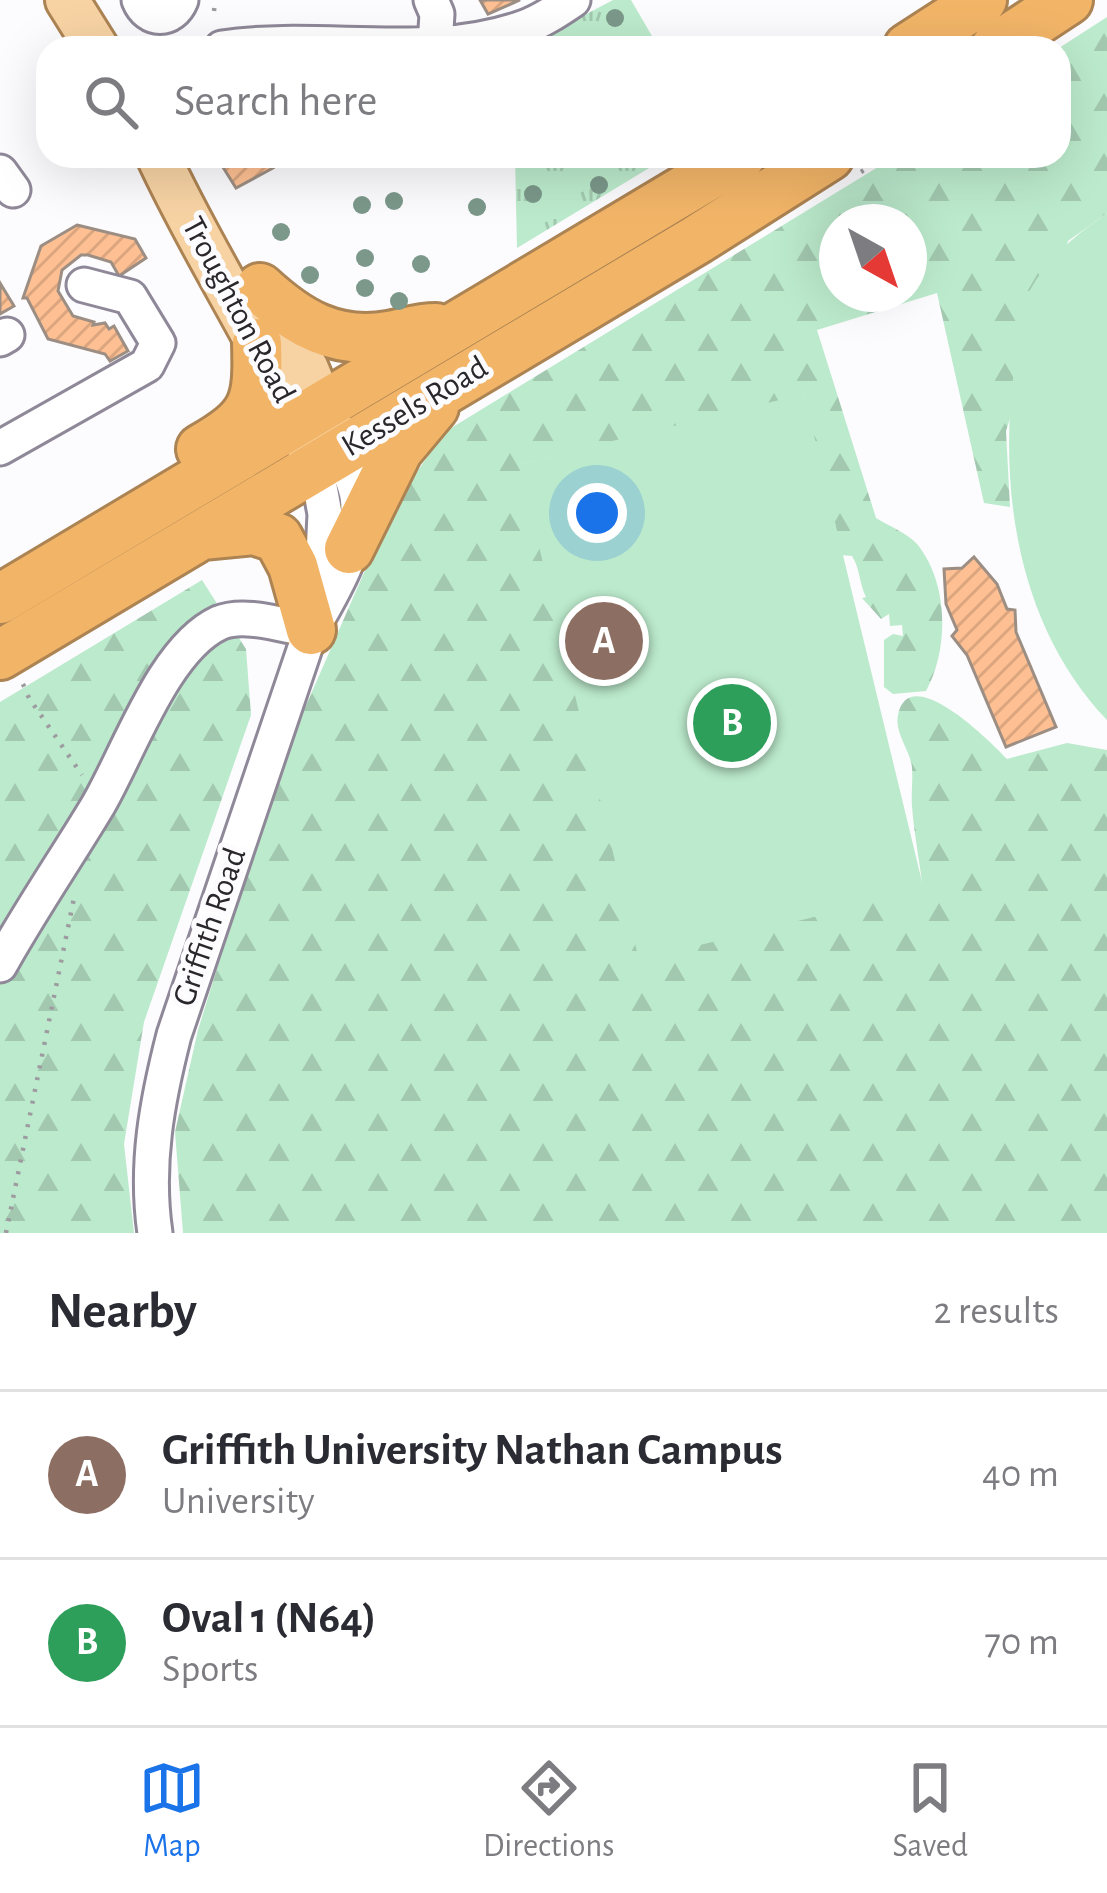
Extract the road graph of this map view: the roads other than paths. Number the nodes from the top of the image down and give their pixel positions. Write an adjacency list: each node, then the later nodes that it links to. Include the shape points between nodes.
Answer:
1 (68, 0): 8 (main road)
2 (139, 0): 3 (street, via 160,17)
3 (181, 0)
4 (431, 0): 9 (street)
5 (573, 0): 10 (street, via 535,23)
6 (982, 0): 11 (highway)
7 (1068, 0): 12 (highway)
8 (90, 36)
9 (436, 36)
10 (487, 36)
11 (926, 36)
12 (1013, 36)
13 (167, 168): 20 (main road, Troughton Road)
14 (171, 168): 18 (main road, Troughton Road)
15 (721, 168): 19 (highway, Kessels Road)
16 (809, 168): 21 (highway, Kessels Road)
17 (84, 285): 23 (street, via 130,297 158,343 155,355)
18 (260, 288): 19 (highway, via 287,314 329,334); 22 (main road, Troughton Road, via 307,369)
19 (453, 329): 22 (highway, Kessels Road)
20 (257, 344): 22 (main road, Troughton Road); 24 (highway, via 255,404 232,431 187,458)
21 (453, 385): 22 (highway, Kessels Road); 26 (highway, via 398,450)
22 (320, 436): 24 (highway, Kessels Road); 25 (highway, Kessels Road); 26 (street, Griffith Road, via 356,493); 28 (street, Griffith Road, via 325,514)
23 (0, 448)
24 (164, 500): 27 (highway, Kessels Road)
25 (199, 536): 28 (highway, via 254,530 278,538); 29 (highway, Kessels Road)
26 (349, 549): 28 (street, Griffith Road)
27 (0, 599)
28 (311, 630): 30 (street, via 243,619 200,636 166,678); 31 (street, Griffith Road, via 174,1035 152,1153)
29 (13, 672)
30 (0, 965)
31 (154, 1233)

